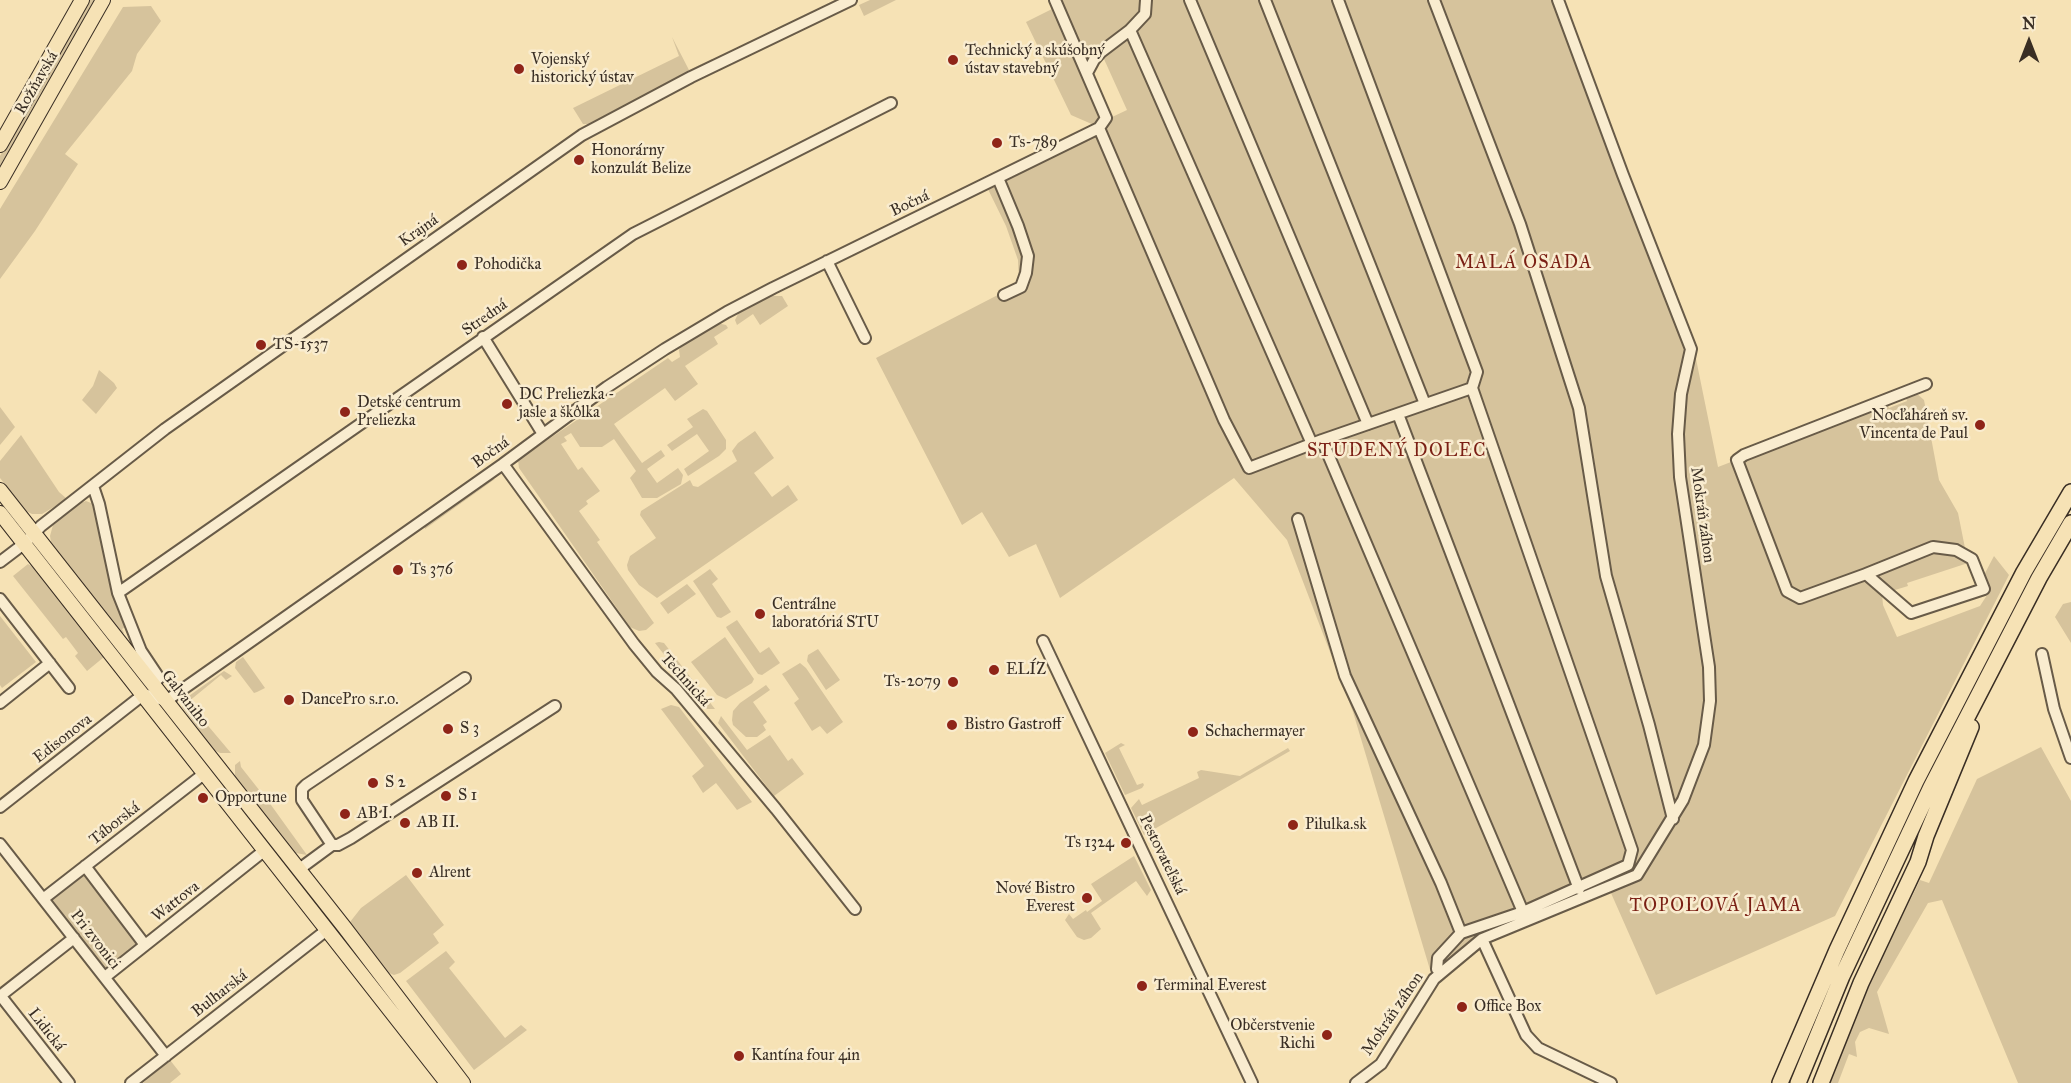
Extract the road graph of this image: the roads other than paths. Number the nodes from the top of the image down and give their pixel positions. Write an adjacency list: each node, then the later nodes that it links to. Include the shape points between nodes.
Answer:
1 (82, 0): 15 (main road, Rožňavská)
2 (103, 0): 17 (main road, Rožňavská)
3 (851, 0): 30 (street, Krajná, via 582,135 211,396)
4 (1054, 0): 12 (street)
5 (1146, 0): 11 (street, via 1146,14)
6 (1190, 0): 26 (street)
7 (1265, 0): 24 (street)
8 (1338, 0): 23 (street, via 1477,372)
9 (1434, 0): 55 (street, via 1520,224 1578,408 1606,576)
10 (1558, 0): 55 (street, Mokráň záhon, via 1691,349 1681,394 1680,477 1709,667 1710,701 1704,745)
11 (1130, 30): 12 (street, via 1101,52); 28 (street)
12 (1087, 73): 14 (street, Bočná, via 1106,117)
13 (891, 103): 20 (street, Stredná, via 633,234)
14 (1098, 128): 16 (street, Bočná); 28 (street, via 1224,420 1249,468)
15 (0, 145)
16 (998, 178): 18 (street, Bočná); 19 (street, via 1028,256 1021,287)
17 (0, 182)
18 (827, 261): 21 (street); 27 (street, Bočná, via 665,349)
19 (1004, 295)
20 (483, 337): 27 (street); 39 (street, Stredná)
21 (865, 338)
22 (1926, 384): 38 (street, via 1737,460 1787,591 1800,598)
23 (1472, 388): 24 (street); 61 (street, via 1632,850 1628,865)
24 (1425, 404): 25 (street)
25 (1398, 414): 26 (street); 61 (street)
26 (1368, 424): 28 (street)
27 (543, 434): 29 (street, Bočná)
28 (1317, 442): 64 (street)
29 (503, 464): 49 (street, Bočná); 63 (street, Technická, via 634,644 676,689)
30 (93, 486): 36 (street, Krajná); 39 (street, Galvaniho)
31 (0, 490): 36 (main road, Galvaniho)
32 (2071, 492): 75 (highway, via 2024,573 1916,781)
33 (0, 513): 36 (main road, Galvaniho)
34 (1298, 519): 67 (street, via 1345,676)
35 (2071, 523): 46 (highway)
36 (29, 538): 37 (street, Krajná); 48 (main road, Galvaniho); 49 (main road, Galvaniho)
37 (0, 562)
38 (1866, 574): 38 (street, via 1911,614 1984,589 1972,559 1956,550 1933,547)
39 (118, 593): 44 (street, Galvaniho, via 141,651)
40 (0, 599): 43 (street)
41 (1043, 641): 80 (street, Pestovateľská)
42 (2042, 654): 52 (street, via 2054,709)
43 (50, 663): 47 (street); 50 (street)
44 (159, 678)
45 (465, 678): 57 (street, via 302,789 302,800)
46 (1983, 684): 85 (highway, via 1894,862); 86 (highway, via 1973,722 1917,862 1861,983)
47 (69, 688)
48 (144, 694): 49 (street); 53 (main road, Galvaniho); 54 (street, Edisonova)
49 (166, 701): 60 (main road, Galvaniho)
50 (0, 703)
51 (555, 706): 57 (street, via 375,823)
52 (2071, 758)
53 (205, 773): 58 (main road, Galvaniho); 59 (street, Táborská)
54 (0, 807)
55 (1673, 819): 69 (street, Mokráň záhon, via 1637,875)
56 (0, 844): 62 (street, Pri zvonici)
57 (332, 845): 60 (street)
58 (265, 850): 66 (main road, Galvaniho); 70 (street, Wattova)
59 (85, 866): 62 (street, Táborská); 70 (street)
60 (298, 870): 65 (main road, Galvaniho)
61 (1579, 889): 64 (street)
62 (43, 899): 68 (street, Pri zvonici)
63 (855, 909)
64 (1523, 912): 67 (street)
65 (345, 928): 66 (main road); 79 (main road, Galvaniho)
66 (328, 929): 74 (street, Bulharská); 78 (main road, Galvaniho)
67 (1461, 933): 71 (street, via 1438,958)
68 (74, 938): 72 (street, Pri zvonici); 73 (street)
69 (1482, 939): 81 (street, Mokráň záhon, via 1434,980 1381,1064); 82 (street, via 1526,1035 1539,1048)
70 (145, 945): 72 (street, Wattova)
71 (1437, 969)
72 (105, 977): 74 (street, Pri zvonici)
73 (0, 996): 76 (street, Lidická)
74 (166, 1056): 77 (street, Bulharská)
75 (1788, 1062): 83 (highway); 84 (highway)
76 (69, 1083)
77 (131, 1083)
78 (447, 1083)
79 (463, 1083)
80 (1252, 1083)
81 (1356, 1083)
82 (1611, 1083)
83 (1769, 1083)
84 (1780, 1083)
85 (1798, 1083)
86 (1821, 1083)

